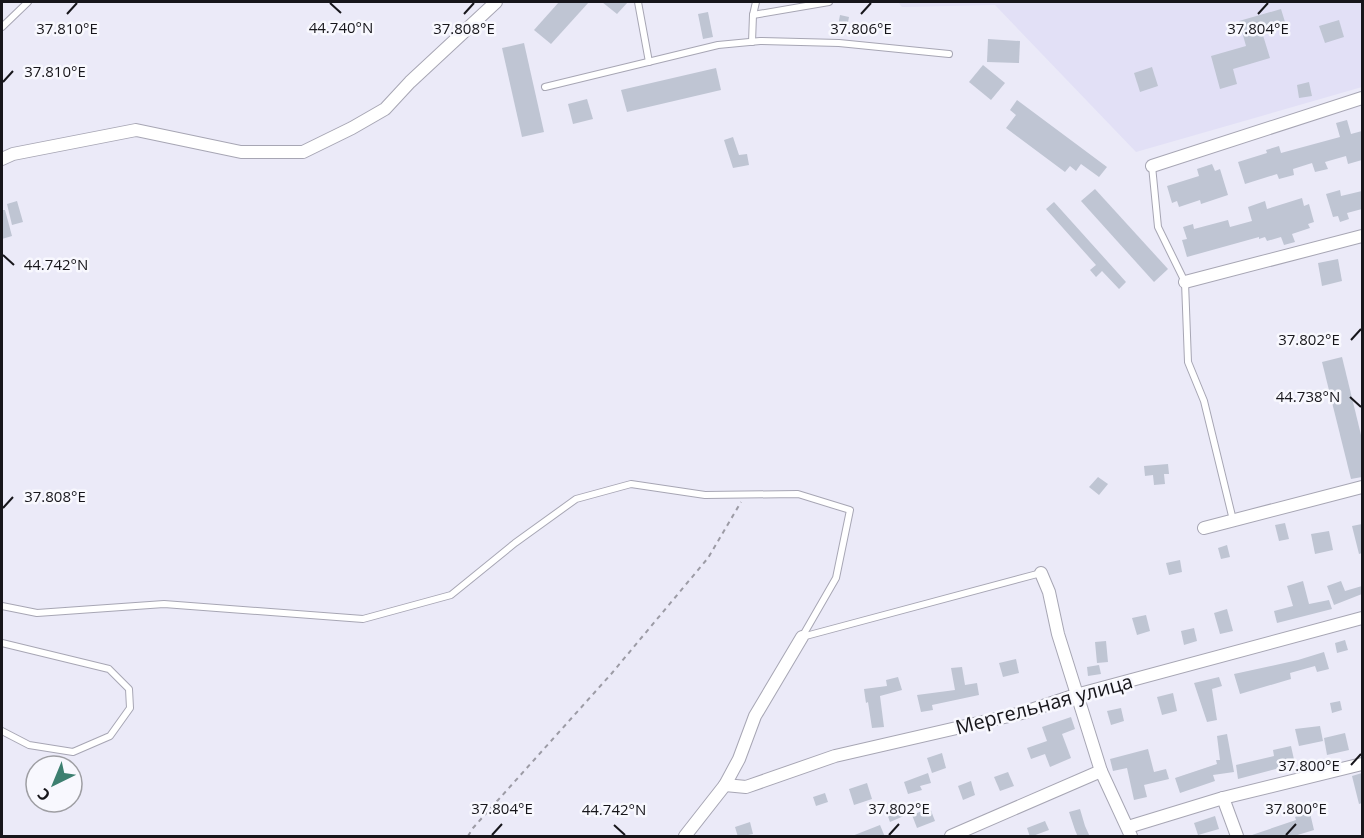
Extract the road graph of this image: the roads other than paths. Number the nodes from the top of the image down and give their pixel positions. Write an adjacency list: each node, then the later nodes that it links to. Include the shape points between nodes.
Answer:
1 (28, 2): 7 (lane)
2 (496, 2): 13 (street, via 386,109 303,152 241,152 136,130)
3 (638, 2): 10 (lane)
4 (756, 2): 6 (lane)
5 (829, 2): 6 (lane)
6 (753, 15): 8 (lane)
7 (2, 27)
8 (752, 42): 9 (lane, via 839,43); 10 (lane, via 718,45)
9 (949, 54)
10 (650, 62): 11 (lane)
11 (544, 87)
12 (1362, 98): 14 (street)
13 (2, 159)
14 (1152, 166): 16 (lane, via 1158,227)
15 (1362, 236): 16 (street)
16 (1185, 282): 18 (lane, via 1188,362 1204,401)
17 (1362, 487): 18 (street)
18 (1233, 520): 19 (street)
19 (1204, 528)
20 (1041, 573): 23 (lane); 25 (street)
21 (2, 606): 23 (lane, via 37,613 164,604 363,620 451,595 576,499 631,484 705,495 798,494 850,510 836,578)
22 (1362, 618): 25 (street, Мергельная улица)
23 (802, 637): 29 (street, via 755,716)
24 (2, 643): 26 (lane, via 108,669 129,688 130,708 110,736 73,752 29,745)
25 (1076, 694): 28 (street); 29 (street, Мергельная улица, via 1022,713 835,756 746,787)
26 (2, 730)
27 (1362, 764): 30 (street)
28 (1101, 771): 31 (street); 33 (street)
29 (725, 785): 32 (street)
30 (1223, 798): 31 (street); 34 (street)
31 (1129, 832)
32 (685, 837)
33 (951, 837)
34 (1237, 837)

